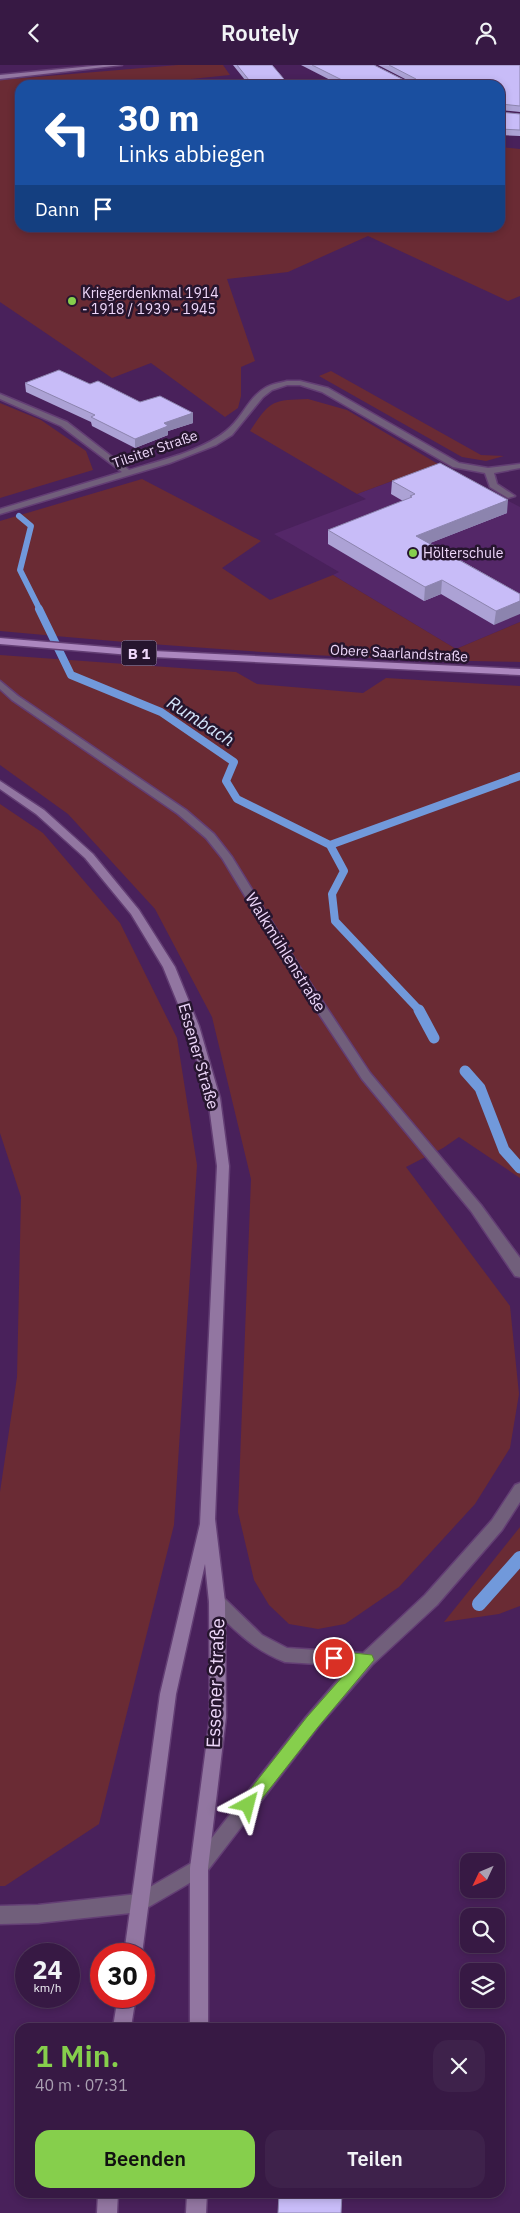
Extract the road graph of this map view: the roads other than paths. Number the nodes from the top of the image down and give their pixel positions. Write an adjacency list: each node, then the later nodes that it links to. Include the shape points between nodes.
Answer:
1 (119, 65): 2 (main road)
2 (0, 77)
3 (0, 396): 6 (street, via 64,424)
4 (520, 466): 5 (street, Tilsiter Straße)
5 (489, 471): 6 (street, Tilsiter Straße, via 456,465 325,391 300,383 287,383 269,388 260,395 240,423 213,443); 7 (street, via 493,485)
6 (128, 473): 8 (street, Tilsiter Straße)
7 (511, 496)
8 (0, 512)
9 (0, 641): 10 (main road, Obere Saarlandstraße / B 1, via 154,654)
10 (520, 672)
11 (0, 684): 13 (street, Walkmühlenstraße, via 15,698 182,812 210,836 227,857 366,1076 476,1208)
12 (0, 784): 15 (main road, Essener Straße, via 40,812 89,855 135,912 169,967 193,1026 214,1098 223,1165)
13 (520, 1272)
14 (520, 1489): 17 (street, via 497,1525 431,1600)
15 (207, 1519): 16 (main road, Essener Straße); 19 (main road, Essener Straße, via 168,1694)
16 (217, 1602): 17 (street, via 256,1640 285,1655); 18 (main road, Essener Straße, via 218,1717)
17 (366, 1660): 18 (street, via 302,1735)
18 (199, 1868): 19 (street); 24 (main road, Essener Straße)
19 (140, 1903): 20 (street); 21 (main road, Essener Straße)
20 (0, 1915)
21 (135, 1943)
22 (125, 2008): 23 (main road)
23 (123, 2023)
24 (199, 2023)
25 (108, 2198): 27 (main road)
26 (197, 2198): 28 (main road)
27 (107, 2213)
28 (196, 2213)

